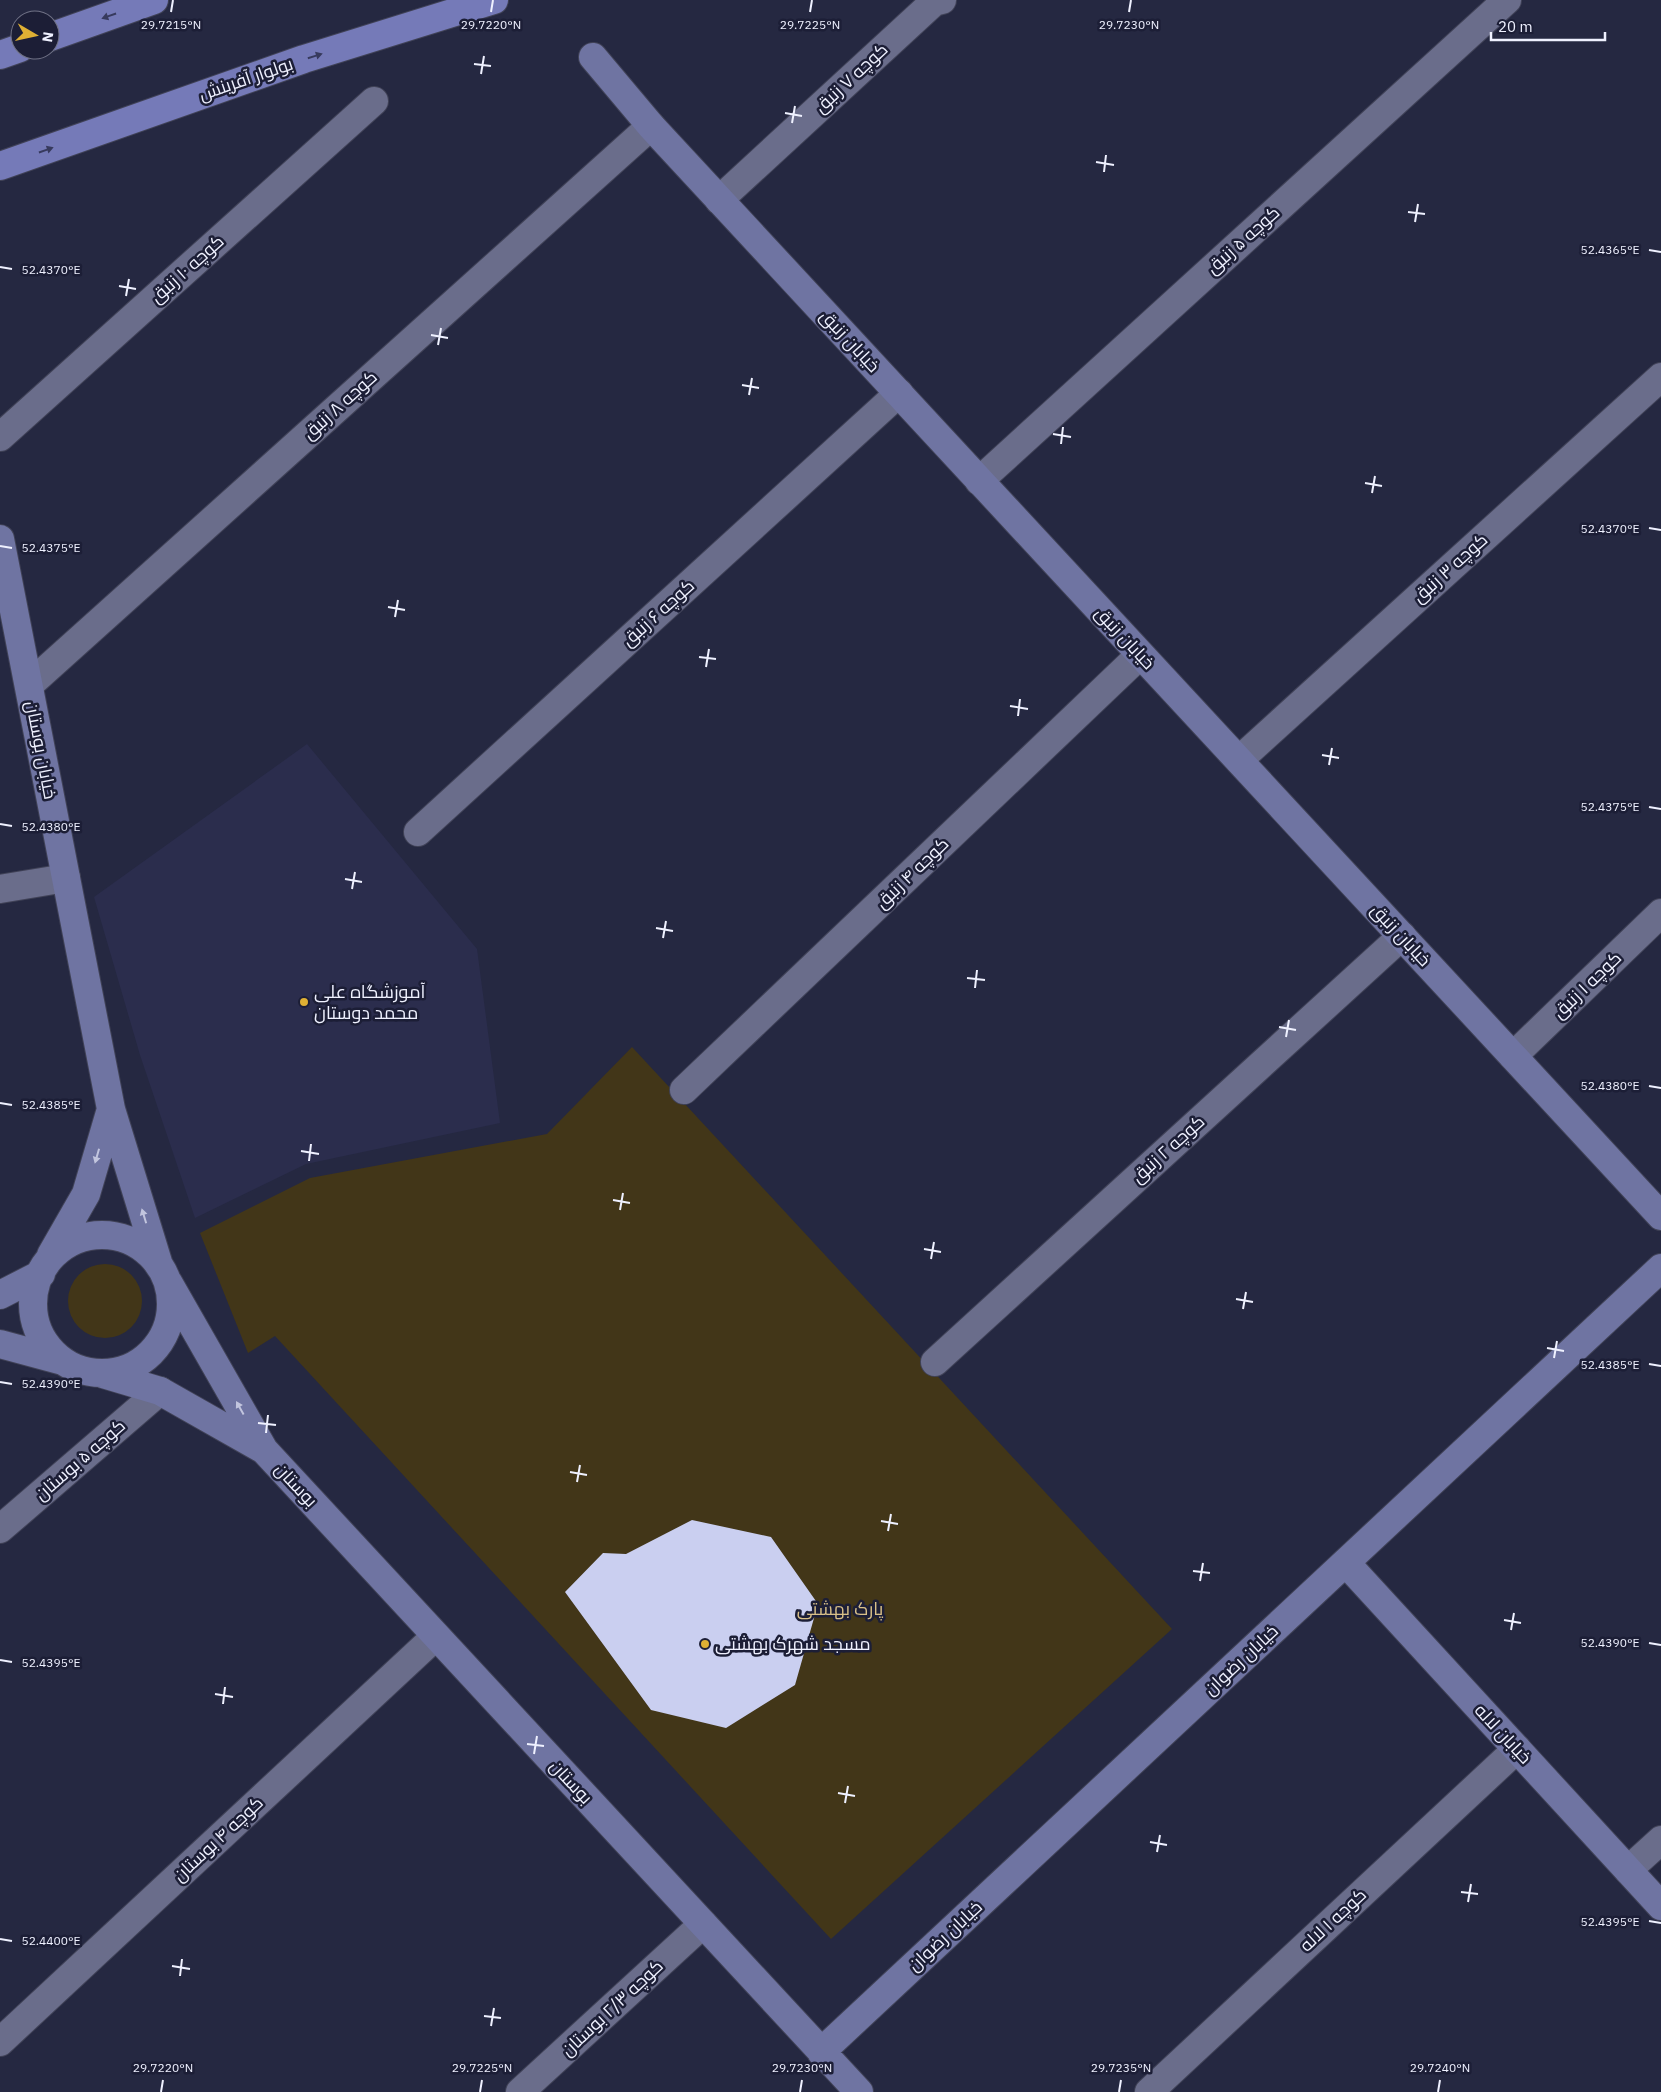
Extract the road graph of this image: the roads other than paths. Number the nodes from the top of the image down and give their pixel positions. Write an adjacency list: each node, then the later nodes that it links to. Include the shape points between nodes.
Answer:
1 (154, 0): 5 (main road, one-way to 5)
2 (494, 0): 9 (main road, بولوار آفرینش, one-way to 2, via 304,59)
3 (942, 0): 10 (street, کوچه ۷ زنبق, via 934,2)
4 (1507, 0): 14 (street, کوچه ۵ زنبق)
5 (60, 33)
6 (593, 57): 8 (street, خیابان زنبق)
7 (374, 102): 13 (street, کوچه ۱۰ زنبق)
8 (651, 126): 10 (street, خیابان زنبق); 17 (street, کوچه ۸ زنبق)
9 (0, 166)
10 (719, 200): 12 (street, خیابان زنبق)
11 (1661, 377): 18 (street, کوچه ۳ زنبق)
12 (899, 394): 14 (street, خیابان زنبق); 19 (street, کوچه ۶ زنبق)
13 (0, 437)
14 (980, 481): 16 (street, خیابان زنبق)
15 (0, 539): 17 (street, خیابان بوستان)
16 (1140, 655): 18 (street, خیابان زنبق); 25 (street, کوچه ۴ زنبق)
17 (28, 685): 20 (street, خیابان بوستان)
18 (1238, 760): 23 (street, خیابان زنبق)
19 (418, 832)
20 (66, 878): 21 (street); 26 (street, خیابان بوستان)
21 (0, 889)
22 (1661, 913): 24 (street, کوچه ۱ زنبق)
23 (1402, 936): 24 (street, خیابان زنبق); 34 (street, کوچه ۲ زنبق)
24 (1513, 1056): 27 (street, خیابان زنبق)
25 (684, 1090)
26 (111, 1109): 29 (street, one-way to 29, via 86,1194); 30 (street, خیابان بوستان, one-way to 26)
27 (1661, 1216)
28 (1661, 1268): 39 (street, خیابان رضوان)
29 (44, 1269): 30 (street, via 61,1249 80,1238 102,1235 123,1238 142,1248); 31 (street); 33 (street, via 36,1284 34,1306 37,1327 47,1346)
30 (163, 1272): 35 (street, via 171,1303 168,1325 159,1344 144,1360 125,1370); 37 (street, one-way to 30)
31 (0, 1295)
32 (0, 1344): 33 (street)
33 (62, 1361): 35 (street, via 81,1370)
34 (935, 1362)
35 (103, 1374): 36 (street)
36 (160, 1391): 37 (street); 38 (street, کوچه ۵ بوستان)
37 (264, 1450): 40 (street, بوستان)
38 (0, 1529)
39 (1346, 1563): 41 (street, خیابان لاله); 47 (street, خیابان رضوان)
40 (436, 1636): 45 (street, بوستان); 46 (street, کوچه ۴ بوستان)
41 (1517, 1749): 43 (street, خیابان لاله); 50 (street, کوچه ۱ لاله)
42 (1661, 1840): 43 (street)
43 (1628, 1870): 44 (street, خیابان لاله)
44 (1661, 1906)
45 (703, 1924): 47 (street, بوستان); 48 (street, کوچه ۲/۳ بوستان)
46 (0, 2042)
47 (821, 2052): 49 (street, بوستان)
48 (520, 2092)
49 (859, 2092)
50 (1148, 2092)

